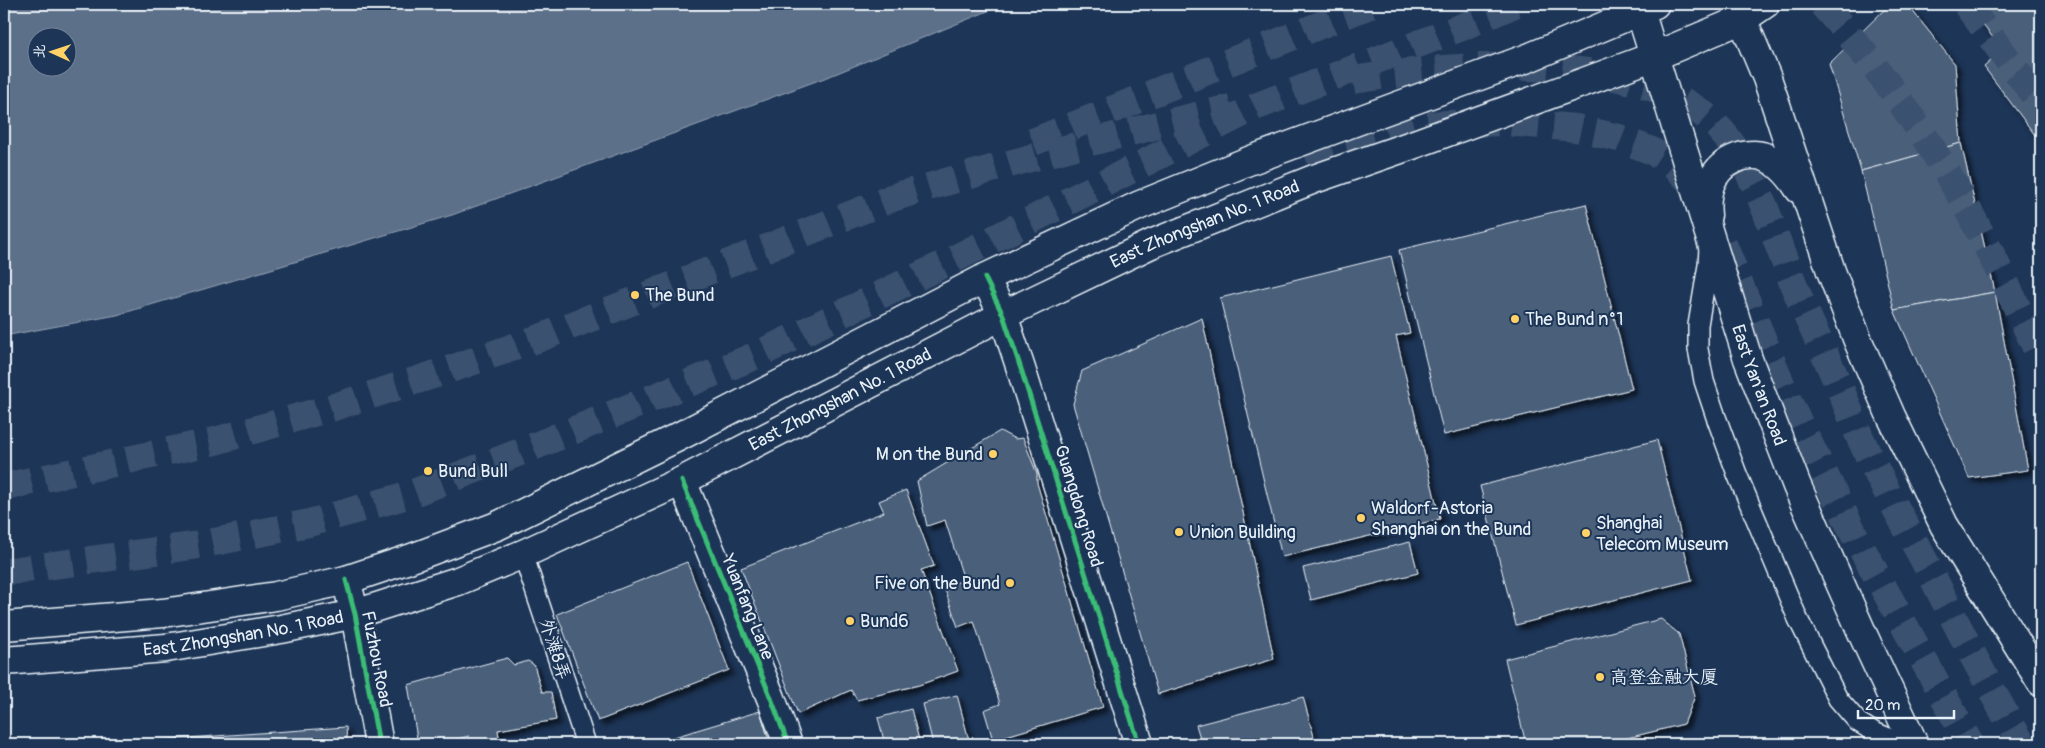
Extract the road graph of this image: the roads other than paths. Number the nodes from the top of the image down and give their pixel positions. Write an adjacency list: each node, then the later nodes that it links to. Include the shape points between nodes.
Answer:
1 (1766, 4): 3 (main road, East Zhongshan No. 1 Road)
2 (1648, 7): 4 (main road, East Yan'an Road); 7 (main road, East Zhongshan No. 1 Road, via 1528,58 1250,160 1140,205)
3 (1740, 11): 4 (main road, East Zhongshan No. 1 Road); 5 (main road, via 1767,78)
4 (1655, 56): 6 (main road, East Yan'an Road); 8 (main road, East Zhongshan No. 1 Road, via 1226,212)
5 (1805, 198): 6 (main road, via 1788,172 1775,162 1750,155 1734,159 1723,164 1708,191 1706,210); 15 (main road, via 1858,341 1944,525)
6 (1710, 234): 20 (lane, via 1698,349 1704,381 1737,474 1798,619 1838,699 1858,722); 21 (main road, East Yan'an Road, via 1748,359 1797,486)
7 (985, 278): 8 (main road, Guangdong Road); 11 (main road, East Zhongshan No. 1 Road, via 678,437 497,526)
8 (1003, 315): 9 (main road, East Zhongshan No. 1 Road); 19 (main road, Guangdong Road)
9 (682, 480): 10 (main road, East Zhongshan No. 1 Road); 18 (main road, Yuanfang Lane)
10 (523, 554): 12 (main road, East Zhongshan No. 1 Road, via 458,581); 17 (lane, 外滩8弄)
11 (346, 580): 12 (main road, Fuzhou Road); 13 (main road, East Zhongshan No. 1 Road, via 276,596 163,613)
12 (355, 614): 14 (main road, East Zhongshan No. 1 Road, via 166,648); 16 (main road, Fuzhou Road)
13 (4, 626)
14 (4, 661)
15 (2041, 682)
16 (379, 744)
17 (586, 744)
18 (788, 744)
19 (1139, 744)
20 (1903, 744)
21 (1914, 744)

